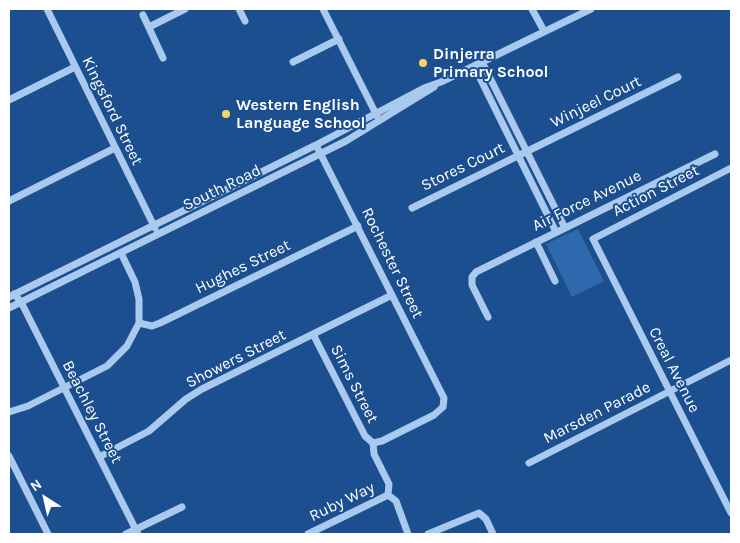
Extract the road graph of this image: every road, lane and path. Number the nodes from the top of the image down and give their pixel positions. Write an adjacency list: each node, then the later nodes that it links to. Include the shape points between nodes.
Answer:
1 (47, 9): 16 (street, Kingsford Street)
2 (185, 9): 9 (street)
3 (239, 9): 8 (street)
4 (323, 9): 11 (street)
5 (532, 9): 10 (street)
6 (591, 9): 10 (street, South Road)
7 (143, 15): 9 (street)
8 (245, 21)
9 (149, 27): 12 (street)
10 (544, 31): 14 (street, South Road)
11 (339, 39): 13 (street); 20 (street)
12 (163, 58)
13 (293, 62)
14 (482, 62): 15 (street, South Road); 24 (street)
15 (474, 66): 18 (street, South Road); 27 (street)
16 (75, 67): 19 (street); 23 (street, Kingsford Street)
17 (678, 77): 24 (street, Winjeel Court)
18 (441, 82): 20 (street, South Road); 21 (street, South Road)
19 (9, 100)
20 (376, 114): 21 (street); 22 (street, South Road)
21 (380, 122): 25 (street, South Road)
22 (316, 145): 25 (street, Rochester Street); 31 (street, South Road)
23 (115, 148): 29 (street); 31 (street, Kingsford Street)
24 (526, 151): 27 (street, Stores Court); 33 (street)
25 (321, 154): 32 (street, Rochester Street); 35 (street, South Road)
26 (714, 154): 33 (street, Air Force Avenue)
27 (518, 155): 30 (street, Stores Court); 34 (street)
28 (731, 168): 36 (street, Action Street)
29 (9, 201)
30 (412, 208)
31 (154, 225): 35 (street, Kingsford Street); 41 (street, South Road)
32 (358, 226): 40 (street, Rochester Street); 45 (street, Hughes Street, via 160,323 152,326)
33 (564, 228): 34 (street, Air Force Avenue)
34 (556, 232): 37 (street, Air Force Avenue)
35 (159, 234): 38 (street, South Road)
36 (593, 239): 49 (street, Creal Avenue)
37 (536, 242): 39 (street); 44 (street, Air Force Avenue, via 473,275 473,288)
38 (121, 253): 42 (street, South Road); 45 (street, via 137,289)
39 (555, 281)
40 (392, 295): 46 (street, Showers Street); 51 (street, Rochester Street, via 444,402 440,410)
41 (12, 296): 42 (street, Beachley Street)
42 (21, 302): 43 (street, South Road); 48 (street, Beachley Street)
43 (9, 308)
44 (488, 317)
45 (138, 323): 48 (street, via 127,346 113,362)
46 (313, 334): 51 (street, Sims Street, via 365,436); 53 (street, Showers Street, via 186,399 149,432)
47 (731, 360): 49 (street, Marsden Parade)
48 (64, 388): 50 (street); 53 (street, Beachley Street)
49 (669, 391): 54 (street, Marsden Parade); 57 (street, Creal Avenue)
50 (9, 412)
51 (373, 443): 55 (street, Ruby Way, via 374,454 388,484)
52 (9, 456): 59 (street)
53 (99, 457): 58 (street, Beachley Street)
54 (530, 463)
55 (388, 495): 61 (street, Ruby Way); 62 (street, Ruby Way, via 396,501)
56 (182, 507): 58 (street)
57 (731, 513)
58 (137, 532): 60 (street)
59 (48, 534)
60 (126, 534)
61 (308, 534)
62 (408, 534)
63 (428, 534): 64 (street, via 479,513)
64 (493, 534)

